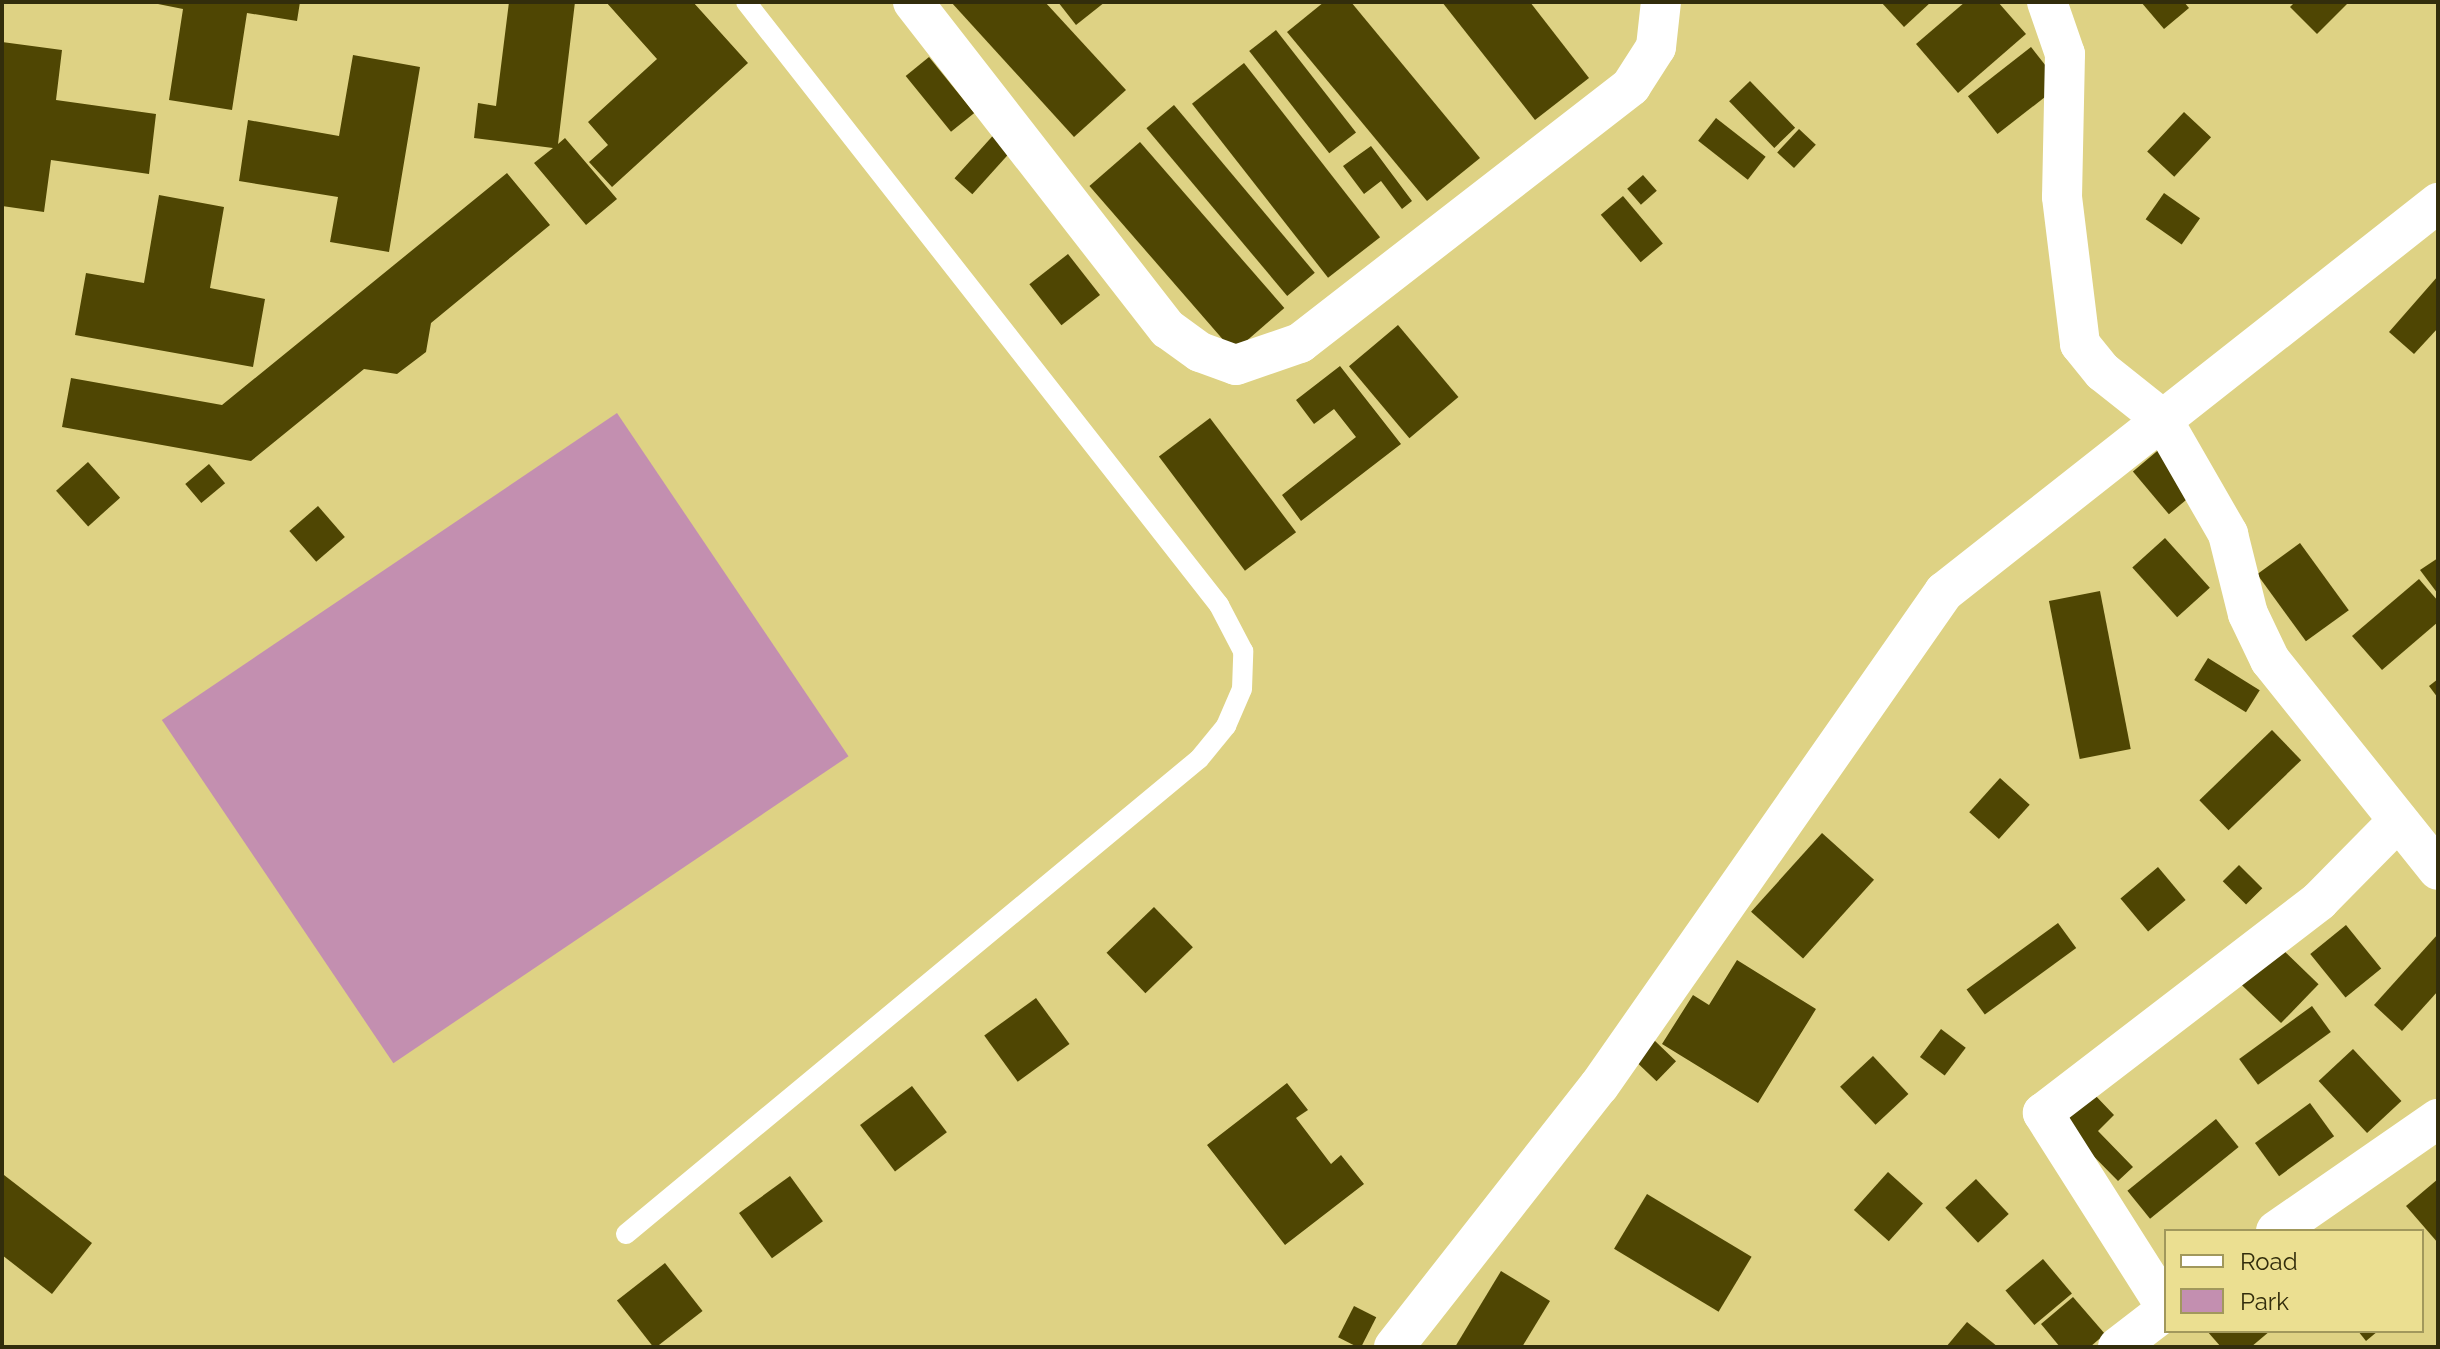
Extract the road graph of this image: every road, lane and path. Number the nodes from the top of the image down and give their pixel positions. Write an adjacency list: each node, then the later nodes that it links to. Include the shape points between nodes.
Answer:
1 (746, 2): 11 (lane, via 1219,605 1243,651 1242,689 1226,726 1199,759)
2 (913, 2): 3 (street, via 1168,329 1236,365 1300,343 1631,86 1656,47)
3 (1661, 2)
4 (2047, 2): 6 (street, via 2065,54 2062,197 2080,344 2103,372)
5 (2438, 203): 6 (street)
6 (2162, 419): 7 (street, via 2228,534 2257,639); 14 (street, via 1944,592 1599,1086)
7 (2398, 821): 8 (street); 12 (street, via 2319,901 2043,1113)
8 (2438, 870)
9 (2438, 1119): 10 (street)
10 (2279, 1229)
11 (626, 1234)
12 (2164, 1305)
13 (2164, 1310): 15 (street)
14 (1394, 1347)
15 (2118, 1347)

